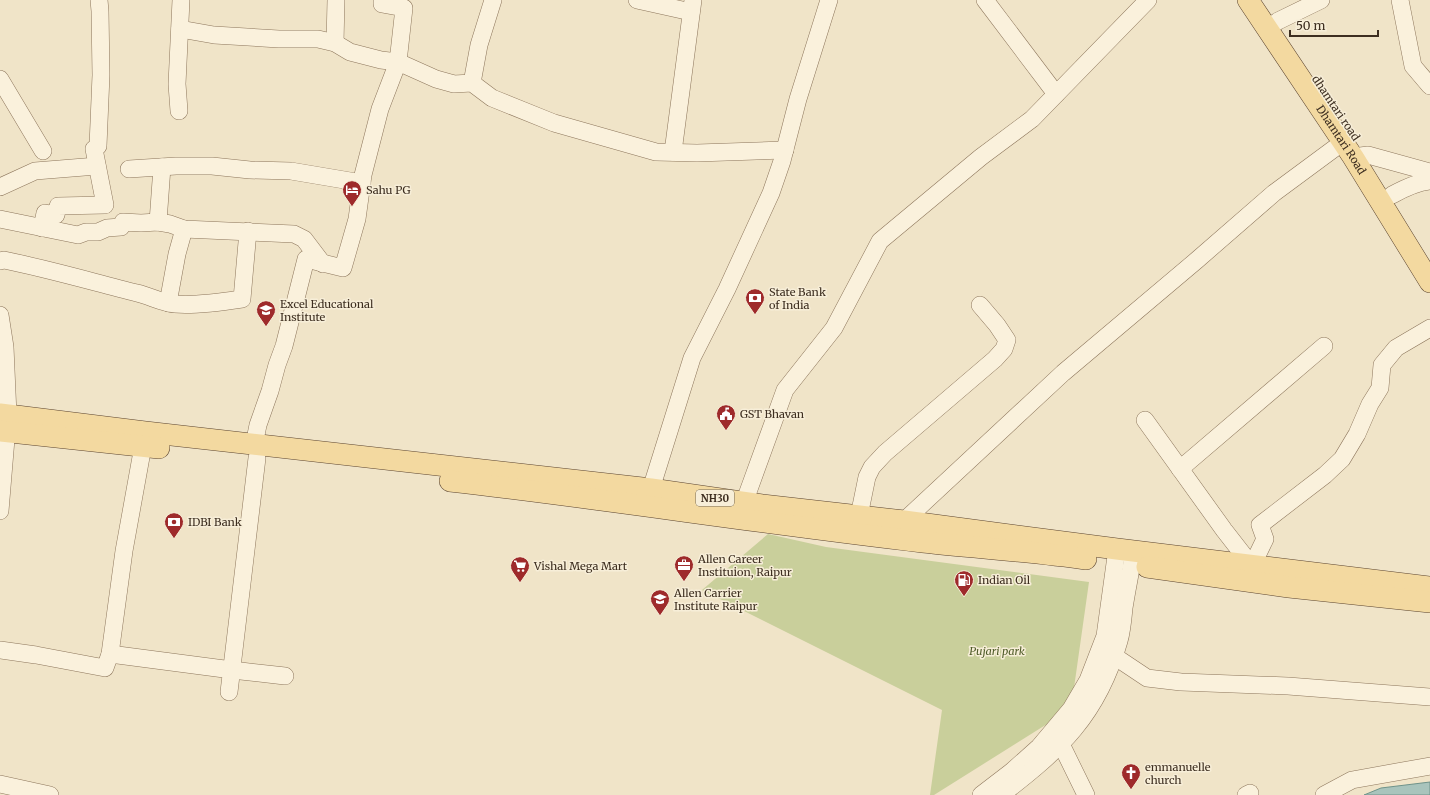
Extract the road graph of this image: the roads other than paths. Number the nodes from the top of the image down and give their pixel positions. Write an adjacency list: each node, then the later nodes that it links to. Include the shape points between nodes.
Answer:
1 (99, 0): 28 (street, via 100,97 98,146 94,150)
2 (181, 0): 16 (street)
3 (336, 0): 17 (street)
4 (382, 0): 18 (street, via 382,4 404,8)
5 (493, 0): 20 (street, via 479,45)
6 (636, 0): 14 (street)
7 (829, 0): 24 (street)
8 (985, 0): 22 (street)
9 (1148, 0): 22 (street)
10 (1248, 0): 15 (main road, Dhamtari Road)
11 (1264, 0): 15 (main road, dhamtari road)
12 (1321, 0): 15 (street)
13 (1400, 0): 21 (street, via 1413,66)
14 (692, 6): 27 (street)
15 (1273, 25): 26 (main road, dhamtari road); 26 (main road, Dhamtari Road)
16 (180, 28): 17 (street, via 214,35 318,39); 23 (street, via 177,84)
17 (335, 43): 18 (street, via 350,52)
18 (398, 62): 20 (street, via 436,79 454,84); 33 (street, via 380,109)
19 (0, 79): 25 (street)
20 (472, 84): 27 (street, via 492,98 554,123 656,152)
21 (1430, 86)
22 (1056, 94): 57 (street, via 1032,119 981,157 880,241 834,328 785,390)
23 (179, 111)
24 (785, 150): 27 (street); 56 (street, via 771,193 692,358)
25 (43, 151)
26 (1354, 151): 31 (street); 35 (main road, dhamtari road); 44 (main road, Dhamtari Road); 60 (street, via 1274,193 1063,373)
27 (673, 152)
28 (97, 166): 34 (street, via 35,171); 38 (street, via 105,205 58,206 56,215 44,213)
29 (162, 166): 30 (street); 33 (street, via 291,171); 37 (street)
30 (129, 169)
31 (1430, 172)
32 (1430, 181): 35 (street)
33 (362, 183): 43 (street, via 357,219 343,268)
34 (0, 187)
35 (1392, 195): 41 (main road, dhamtari road)
36 (0, 219): 38 (street)
37 (158, 222): 38 (street, via 123,222 121,227 78,235); 39 (street)
38 (42, 228)
39 (184, 229): 40 (street); 45 (street)
40 (248, 231): 43 (street, via 294,234 304,239); 45 (street, via 242,299 209,303)
41 (1430, 259)
42 (0, 261): 45 (street, via 44,268)
43 (323, 264): 54 (street, via 306,259 284,346 258,425)
44 (1430, 282)
45 (168, 303)
46 (980, 304): 59 (street, via 1004,333 1007,340 1004,349 884,453 872,467 867,478)
47 (0, 315): 50 (street)
48 (1430, 328): 62 (street, via 1396,348 1382,365 1380,388 1342,459 1260,525 1265,539)
49 (1324, 346): 55 (street)
50 (2, 347): 52 (street)
51 (1145, 420): 55 (street)
52 (4, 423): 53 (main road, NH30); 54 (main road, NH30); 58 (street)
53 (143, 446): 54 (main road, NH30); 66 (street, via 124,551)
54 (255, 451): 56 (main road, NH30, via 348,454); 61 (main road, NH30, via 681,512 923,542 1082,558); 68 (street)
55 (1180, 469): 62 (street)
56 (651, 489): 57 (main road, NH30)
57 (744, 503): 59 (main road, NH30)
58 (0, 511)
59 (859, 516): 60 (main road, NH30)
60 (904, 521): 61 (main road, NH30)
61 (1124, 557): 62 (main road, NH30); 64 (main road, NH30, via 1289,587); 67 (street, via 1119,640); 76 (street, via 1105,636 1088,680 1071,709 1025,760)
62 (1252, 566): 63 (main road, NH30)
63 (1430, 586)
64 (1430, 602)
65 (0, 650): 66 (street, via 105,668)
66 (110, 654): 68 (street)
67 (1114, 656): 71 (street, via 1147,678); 72 (street, via 1100,692)
68 (232, 670): 69 (street); 70 (street)
69 (285, 676)
70 (229, 692)
71 (1430, 697)
72 (1061, 744): 77 (street); 78 (street)
73 (1430, 766): 79 (street, via 1352,780)
74 (5, 788): 75 (street)
75 (50, 795)
76 (981, 795)
77 (1001, 795)
78 (1086, 795)
79 (1324, 795)

